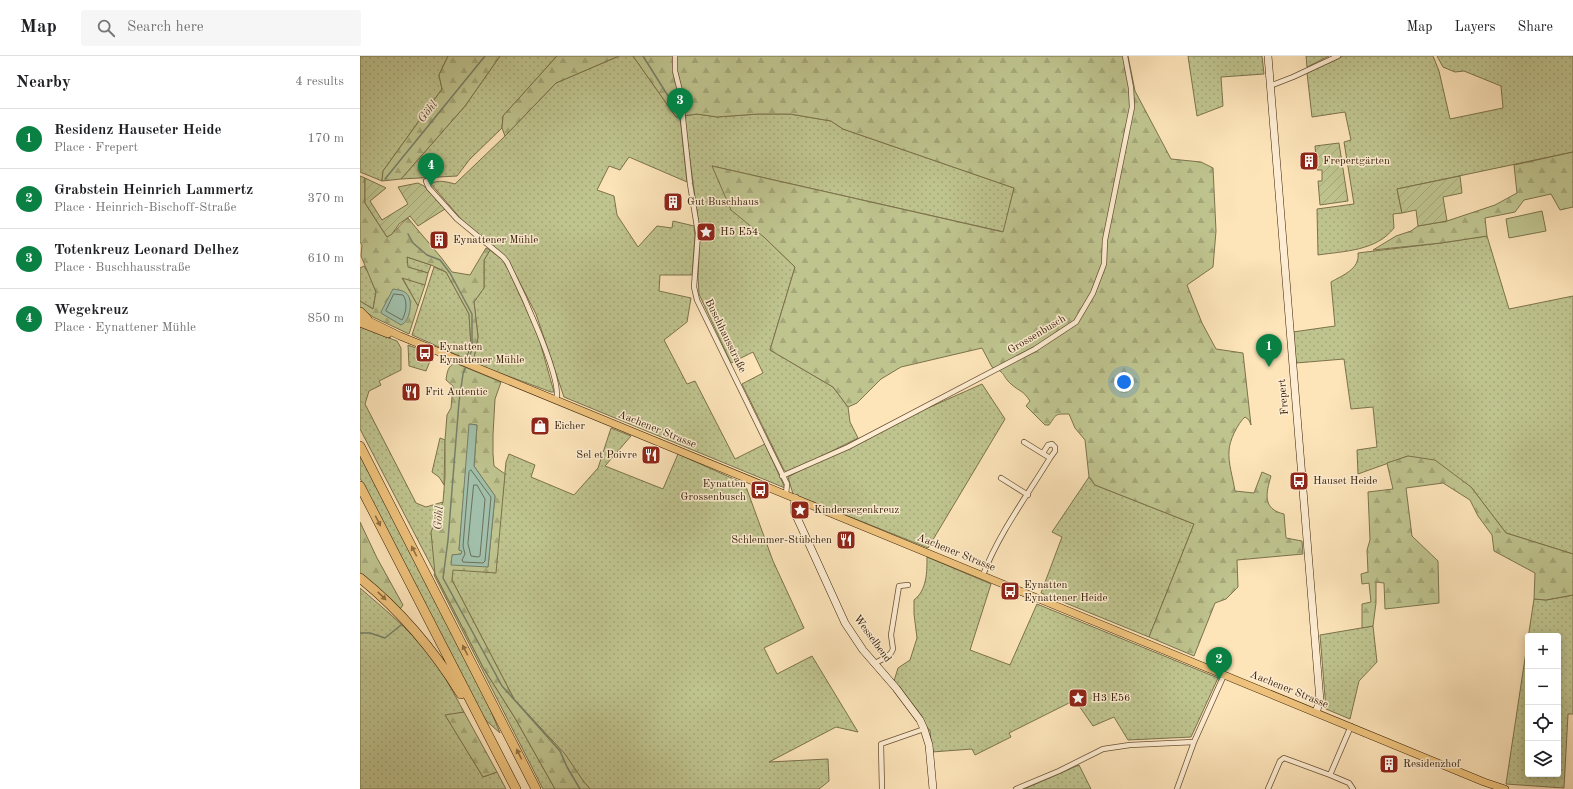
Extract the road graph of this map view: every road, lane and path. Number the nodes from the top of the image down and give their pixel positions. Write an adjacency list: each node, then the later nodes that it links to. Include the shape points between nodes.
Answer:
1 (675, 56): 14 (street, Buschhausstraße, via 698,233 694,287 697,300)
2 (1125, 56): 14 (street, Grossenbusch, via 1132,107 1104,240 1104,264 1093,294 1076,322 1035,349 848,447)
3 (1268, 56): 5 (street, Frepert)
4 (1338, 56): 5 (street)
5 (1270, 86): 26 (street, Frepert, via 1320,701)
6 (426, 181): 9 (street, via 429,188 457,219 506,262 541,337 558,390)
7 (360, 312): 8 (highway)
8 (362, 320): 9 (main road, Aachener Strasse)
9 (556, 400): 17 (main road, Aachener Strasse)
10 (1024, 442): 12 (street)
11 (360, 446): 32 (highway, one-way to 11)
12 (1043, 453): 13 (street); 13 (street, via 1048,445 1052,444 1055,451)
13 (1050, 458): 18 (street)
14 (782, 476): 17 (street, Buschhausstraße, via 786,484)
15 (1001, 478): 18 (street)
16 (360, 486): 25 (highway, one-way to 25)
17 (786, 494): 19 (main road, Aachener Strasse)
18 (1028, 495): 20 (street, via 1006,527)
19 (795, 498): 20 (main road, Aachener Strasse); 23 (street, Wesselbend, via 794,511 845,623)
20 (983, 575): 24 (main road, Aachener Strasse)
21 (360, 578): 25 (highway, one-way to 25, via 403,616)
22 (908, 585): 23 (street, via 899,586 890,635 893,648 891,653)
23 (875, 663): 28 (street, Wesselbend, via 920,720)
24 (1224, 676): 26 (main road, Aachener Strasse); 29 (street)
25 (464, 694): 31 (highway)
26 (1316, 712): 27 (main road, Aachener Strasse)
27 (1351, 726): 30 (street); 39 (main road, Aachener Strasse)
28 (924, 729): 33 (street, via 881,744); 34 (street, Wesselbend, via 929,745)
29 (1194, 742): 35 (street, via 1103,749); 36 (street)
30 (1330, 774): 37 (street, via 1284,758 1280,761); 38 (street, via 1349,783)
31 (516, 789)
32 (536, 789)
33 (882, 789)
34 (933, 789)
35 (1016, 789)
36 (1177, 789)
37 (1268, 789)
38 (1353, 789)
39 (1505, 789)

